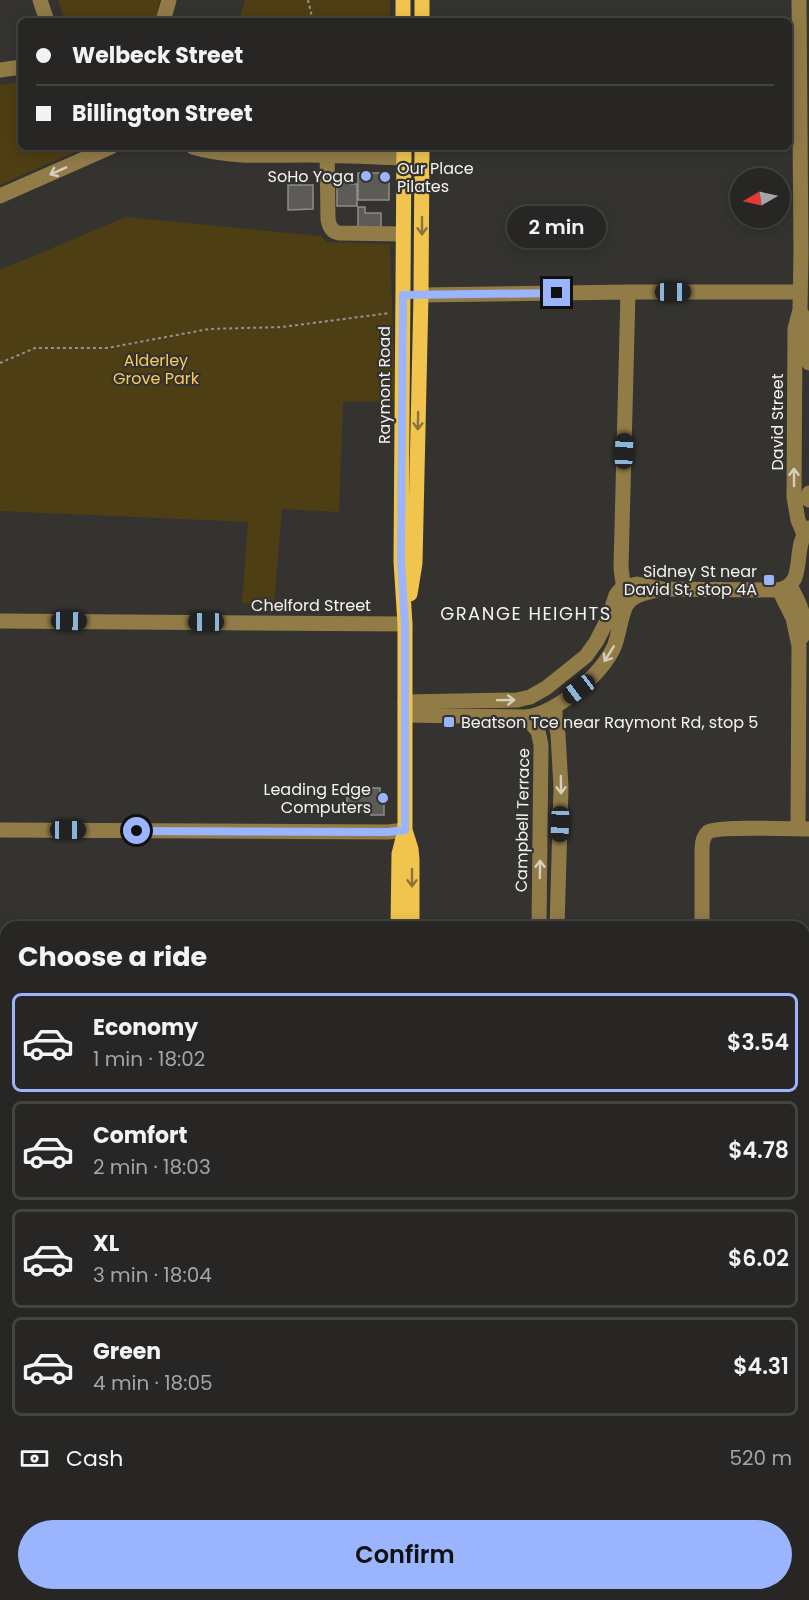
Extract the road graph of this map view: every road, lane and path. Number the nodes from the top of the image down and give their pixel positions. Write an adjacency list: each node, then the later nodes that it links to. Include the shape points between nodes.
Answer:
1 (40, 0): 7 (street)
2 (169, 0): 8 (street)
3 (308, 0): 9 (path)
4 (403, 0): 10 (main road)
5 (422, 0): 11 (main road)
6 (799, 0): 14 (street, David Street)
7 (46, 18)
8 (165, 18)
9 (312, 18)
10 (403, 18)
11 (422, 18)
12 (18, 67): 13 (street)
13 (0, 70)
14 (799, 113): 23 (street, David Street)
15 (104, 150): 20 (street, one-way to 20)
16 (206, 150): 18 (street, via 234,154)
17 (422, 150): 25 (main road, Raymont Road, one-way to 25)
18 (327, 151): 19 (street); 21 (street, via 331,228 337,232)
19 (404, 153): 21 (main road, Raymont Road)
20 (0, 196)
21 (403, 234): 24 (main road, Raymont Road)
22 (627, 292): 23 (street); 25 (street); 34 (street, via 621,564)
23 (799, 292): 26 (street, David Street)
24 (403, 295): 25 (main road); 36 (main road, Raymont Road, via 401,561)
25 (421, 295): 36 (main road, Raymont Road, one-way to 36, via 415,562)
26 (805, 310): 29 (street, David Street); 32 (street, David Street, one-way to 26, via 798,520 794,497 795,329)
27 (392, 313): 28 (path, via 282,327 209,329 107,348 35,348)
28 (0, 363)
29 (809, 363)
30 (809, 493): 31 (street)
31 (809, 500)
32 (807, 531): 33 (street, David Street, via 795,582)
33 (785, 588): 34 (street, via 662,589 637,596); 43 (street, via 800,605 804,620 799,646)
34 (627, 594): 37 (street, one-way to 37, via 617,641 608,658 586,683); 38 (street, one-way to 34, via 527,698 552,684 590,652 616,595)
35 (0, 621): 36 (street, Chelford Street)
36 (405, 624): 39 (main road, Raymont Road)
37 (555, 706): 40 (street); 41 (street)
38 (480, 708): 39 (street); 40 (street)
39 (405, 709): 45 (main road, Raymont Road)
40 (526, 717): 42 (street, Campbell Terrace, via 539,733)
41 (559, 744): 42 (street); 49 (street, one-way to 49)
42 (541, 748): 48 (street, Campbell Terrace, one-way to 42)
43 (803, 829): 50 (street, via 720,830 706,834 702,842)
44 (0, 830): 45 (street)
45 (405, 830): 46 (main road, Raymont Road, via 399,854); 47 (main road, Raymont Road, one-way to 47, via 412,859)
46 (398, 921)
47 (412, 921)
48 (539, 921)
49 (557, 921)
50 (702, 921)

